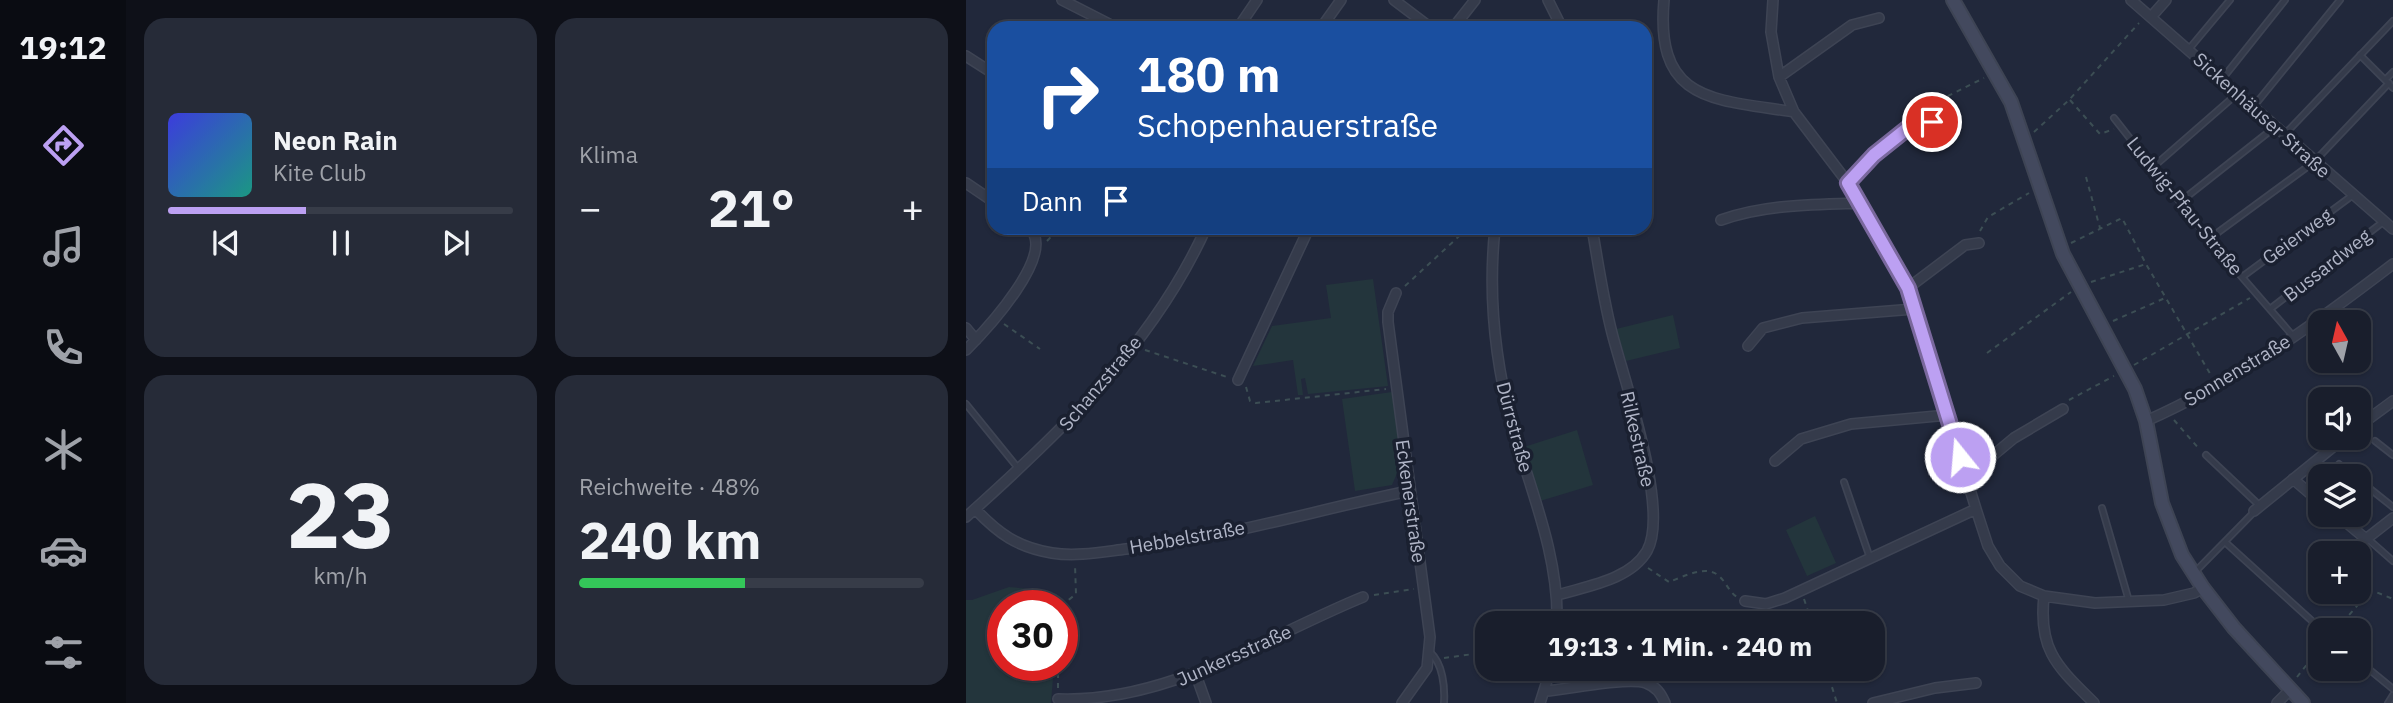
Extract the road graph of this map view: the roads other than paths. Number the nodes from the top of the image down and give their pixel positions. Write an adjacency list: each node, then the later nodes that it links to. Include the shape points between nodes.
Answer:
1 (1062, 0): 17 (street)
2 (1257, 0): 18 (street)
3 (1341, 0): 19 (street)
4 (1394, 0): 20 (street)
5 (1475, 0): 21 (street)
6 (1548, 0): 22 (street)
7 (1664, 0): 34 (street, via 1666,47 1672,68 1688,86 1717,100)
8 (1773, 0): 29 (street, via 1771,32)
9 (1953, 0): 74 (street, via 2011,102 2057,242 2084,284)
10 (2131, 0): 15 (street, Sickenhäuser Straße)
11 (2166, 0): 15 (street)
12 (2230, 0): 24 (lane)
13 (2285, 0): 30 (lane)
14 (2339, 1): 33 (lane)
15 (2149, 15): 24 (street, Sickenhäuser Straße)
16 (1879, 18): 29 (street, via 1852,25)
17 (1103, 21)
18 (1243, 21)
19 (1326, 21)
20 (1422, 21)
21 (1458, 21)
22 (1558, 21)
23 (2393, 21): 25 (lane)
24 (2188, 50): 30 (street, Sickenhäuser Straße)
25 (2360, 55): 31 (lane); 38 (lane)
26 (968, 59): 27 (street)
27 (987, 70)
28 (2393, 72): 31 (lane)
29 (1779, 77): 34 (street)
30 (2222, 79): 32 (street, Sickenhäuser Straße)
31 (2389, 84): 39 (lane)
32 (2238, 93): 33 (street, Sickenhäuser Straße); 40 (lane)
33 (2253, 107): 37 (street, Sickenhäuser Straße)
34 (1794, 111): 42 (street)
35 (2113, 118): 40 (lane, Ludwig-Pfau-Straße)
36 (1932, 122): 42 (street, via 1909,127)
37 (2275, 127): 38 (street, Sickenhäuser Straße); 45 (lane)
38 (2284, 135): 39 (street, Sickenhäuser Straße)
39 (2314, 162): 43 (street, Sickenhäuser Straße); 55 (lane)
40 (2152, 168): 45 (lane, Ludwig-Pfau-Straße)
41 (966, 183): 44 (street)
42 (1848, 183): 46 (street)
43 (2353, 195): 48 (street, Sickenhäuser Straße); 58 (lane, Geierweg)
44 (987, 197)
45 (2180, 202): 55 (lane, Ludwig-Pfau-Straße)
46 (1860, 203): 47 (street, via 1786,205); 59 (street)
47 (1721, 220)
48 (2384, 221): 49 (street, Sickenhäuser Straße); 62 (lane, Bussardweg)
49 (2393, 229)
50 (1035, 235): 65 (street, via 1032,264)
51 (1202, 235): 80 (street, Schanzstraße, via 1135,346 1071,420)
52 (1306, 235): 68 (street)
53 (1494, 235): 101 (street, Dürrstraße, via 1498,362)
54 (1593, 235): 101 (street, Rilkestraße, via 1611,330 1648,471 1655,524 1640,561 1615,577)
55 (2209, 239): 58 (lane, Ludwig-Pfau-Straße)
56 (1979, 243): 59 (street, via 1965,245)
57 (2393, 264): 64 (street, Sonnenstraße)
58 (2242, 277): 62 (lane, Ludwig-Pfau-Straße)
59 (1908, 288): 61 (street)
60 (1396, 293): 85 (street, Eckenerstraße, via 1388,322)
61 (1914, 309): 66 (street, via 1802,318 1763,328); 72 (street)
62 (2270, 309): 64 (lane, Ludwig-Pfau-Straße)
63 (966, 328): 65 (street)
64 (2293, 337): 74 (street, Sonnenstraße)
65 (976, 340): 67 (street)
66 (1748, 346)
67 (966, 350)
68 (1238, 380)
69 (2393, 401): 73 (street)
70 (966, 404): 80 (lane)
71 (2063, 410): 81 (street, via 2014,438)
72 (1948, 415): 79 (street, via 1851,424 1801,439); 81 (street)
73 (2371, 417)
74 (2146, 421): 99 (street, via 2166,516)
75 (2375, 441): 78 (lane)
76 (2329, 450): 82 (street)
77 (2206, 455): 89 (lane)
78 (2393, 456)
79 (1775, 461)
80 (1019, 470): 90 (street, Schanzstraße)
81 (1967, 477): 91 (street)
82 (2292, 479): 86 (street); 89 (street)
83 (1844, 482): 97 (lane)
84 (2371, 490): 87 (lane)
85 (1409, 491): 90 (street, Hebbelstraße, via 1170,544 1075,555 1012,541); 108 (street, Eckenerstraße)
86 (2308, 492)
87 (2393, 507)
88 (2102, 508): 105 (lane)
89 (2257, 508): 96 (lane)
90 (975, 509): 92 (street, Schanzstraße)
91 (1976, 509): 97 (street); 102 (street, via 2000,566 2020,586)
92 (966, 517)
93 (2393, 517): 95 (street)
94 (2353, 527): 95 (street)
95 (2368, 538): 98 (lane)
96 (2225, 542): 99 (lane); 107 (lane)
97 (1871, 559): 104 (street, via 1766,604)
98 (2393, 561)
99 (2193, 574): 100 (street)
100 (2203, 588): 105 (street, via 2164,600); 113 (street)
101 (1558, 595): 106 (street, Dürrstraße)
102 (2044, 596): 105 (street); 124 (street, via 2044,635 2050,652 2059,669)
103 (1363, 597): 110 (street, Junkersstraße)
104 (1745, 601)
105 (2130, 602)
106 (1557, 611)
107 (2309, 618)
108 (1433, 656): 119 (street); 120 (lane)
109 (2371, 671): 114 (lane)
110 (1196, 675): 117 (street, Junkersstraße, via 1101,701); 118 (street)
111 (1548, 681): 115 (street)
112 (1976, 683): 123 (street)
113 (2289, 689): 125 (street); 126 (street)
114 (2393, 689)
115 (1546, 691): 121 (street); 122 (street, via 1646,683 1659,691)
116 (2393, 695): 127 (lane)
117 (1058, 699)
118 (1206, 703)
119 (1402, 703)
120 (1444, 703)
121 (1540, 703)
122 (1665, 703)
123 (1873, 703)
124 (2094, 703)
125 (2277, 703)
126 (2303, 703)
127 (2388, 703)

